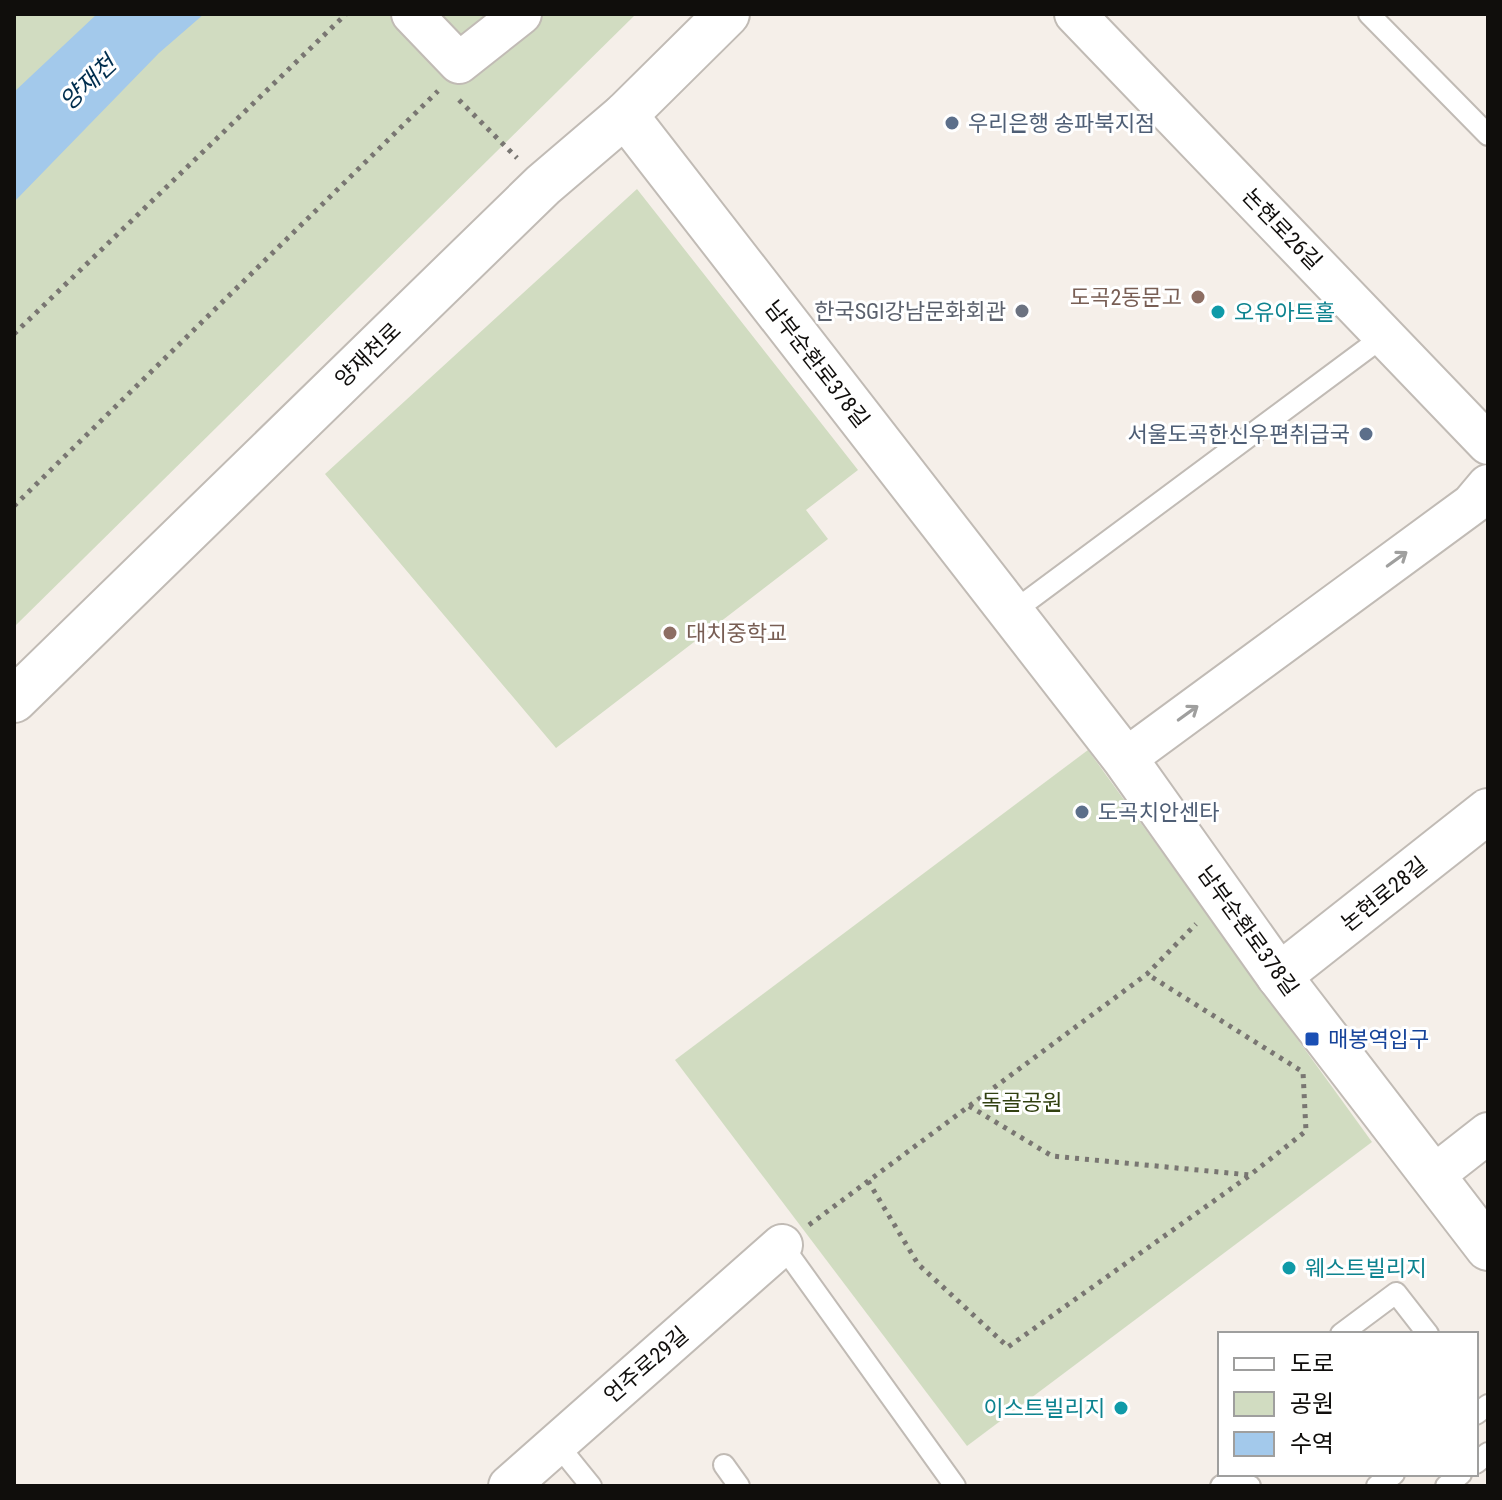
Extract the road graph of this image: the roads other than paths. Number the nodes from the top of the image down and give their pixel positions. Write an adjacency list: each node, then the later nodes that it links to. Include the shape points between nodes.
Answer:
1 (412, 14): 2 (street, via 453,81)
2 (521, 14)
3 (727, 14): 6 (street, 양재천로)
4 (1075, 14): 8 (street, 논현로26길)
5 (1369, 14): 7 (lane)
6 (625, 115): 11 (street, 남부순환로378길); 12 (street, 양재천로, via 543,185)
7 (1488, 135)
8 (1384, 336): 9 (street, 논현로26길); 11 (lane)
9 (1488, 444)
10 (1488, 485): 13 (street, one-way to 10, via 1472,504)
11 (1010, 614): 13 (street, 남부순환로378길)
12 (14, 700)
13 (1125, 759): 15 (street, 남부순환로378길)
14 (1488, 811): 15 (street, 논현로28길)
15 (1279, 976): 17 (street, 남부순환로378길)
16 (1488, 1133): 17 (street)
17 (1433, 1176): 19 (street, 남부순환로378길)
18 (782, 1245): 22 (street, 언주로29길); 27 (lane)
19 (1488, 1248)
20 (1344, 1332): 21 (lane, via 1396,1293)
21 (1426, 1332)
22 (557, 1444): 24 (street, 언주로29길); 25 (lane)
23 (724, 1465): 26 (lane)
24 (509, 1486)
25 (591, 1486)
26 (739, 1486)
27 (955, 1486)
28 (1221, 1486): 29 (lane, via 1230,1480)
29 (1250, 1486)

